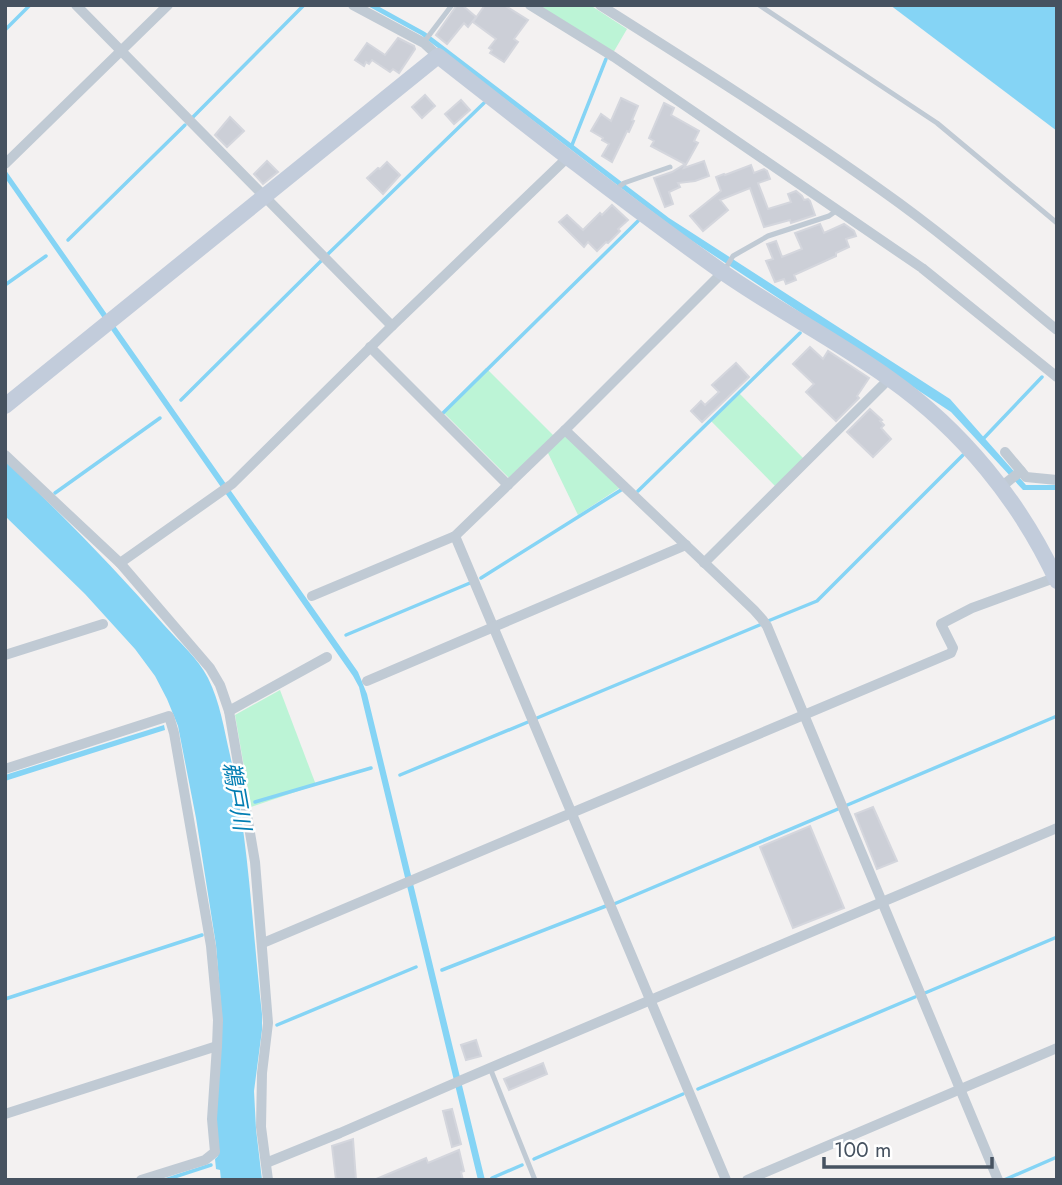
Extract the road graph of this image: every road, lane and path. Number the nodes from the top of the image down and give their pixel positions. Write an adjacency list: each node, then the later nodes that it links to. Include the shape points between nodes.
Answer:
1 (76, 5): 9 (street)
2 (168, 5): 9 (street)
3 (353, 5): 8 (street)
4 (452, 5): 8 (lane)
5 (530, 5): 16 (street)
6 (600, 5): 20 (street, via 882,190)
7 (759, 5): 17 (lane, via 937,123)
8 (425, 42): 10 (street)
9 (121, 51): 12 (street); 15 (street)
10 (438, 56): 11 (street); 15 (street)
11 (567, 158): 14 (street); 19 (street)
12 (5, 163)
13 (670, 167): 14 (lane)
14 (618, 187): 18 (street)
15 (265, 197): 19 (street); 24 (street)
16 (839, 210): 18 (lane, via 768,236 733,256); 22 (street, via 922,268)
17 (1057, 223)
18 (723, 272): 23 (street); 25 (street)
19 (392, 326): 21 (street)
20 (1057, 330)
21 (370, 347): 30 (street); 33 (street, via 227,488)
22 (1057, 377)
23 (890, 378): 28 (street, via 971,449); 34 (street)
24 (5, 406)
25 (565, 430): 30 (street); 32 (street)
26 (1005, 452): 28 (street)
27 (5, 455): 33 (street)
28 (1012, 478): 29 (street); 35 (street, via 1031,534)
29 (1057, 480)
30 (508, 485): 31 (street)
31 (455, 537): 36 (street); 38 (street)
32 (686, 545): 34 (street); 38 (street)
33 (120, 563): 42 (street, via 211,668)
34 (704, 563): 43 (street, via 767,626)
35 (1056, 579): 43 (street, via 972,608 942,624 951,653)
36 (312, 596)
37 (103, 624): 39 (street)
38 (493, 627): 41 (street); 45 (street)
39 (5, 654)
40 (327, 657): 42 (street)
41 (367, 681)
42 (229, 711): 48 (street, via 255,862)
43 (804, 716): 45 (street); 47 (street)
44 (5, 769): 50 (street, via 169,716 211,946)
45 (572, 814): 48 (street); 49 (street)
46 (1057, 828): 47 (street)
47 (881, 902): 49 (street); 53 (street)
48 (262, 943): 55 (street, via 268,1023 261,1127)
49 (650, 1001): 52 (street); 59 (street)
50 (218, 1046): 54 (street); 56 (street, via 212,1119 215,1152 205,1160)
51 (1057, 1048): 53 (street)
52 (490, 1068): 55 (street); 58 (lane)
53 (960, 1089): 60 (street); 61 (street)
54 (5, 1114)
55 (266, 1163): 57 (street)
56 (141, 1180)
57 (268, 1180)
58 (535, 1180)
59 (726, 1180)
60 (747, 1180)
61 (998, 1180)

